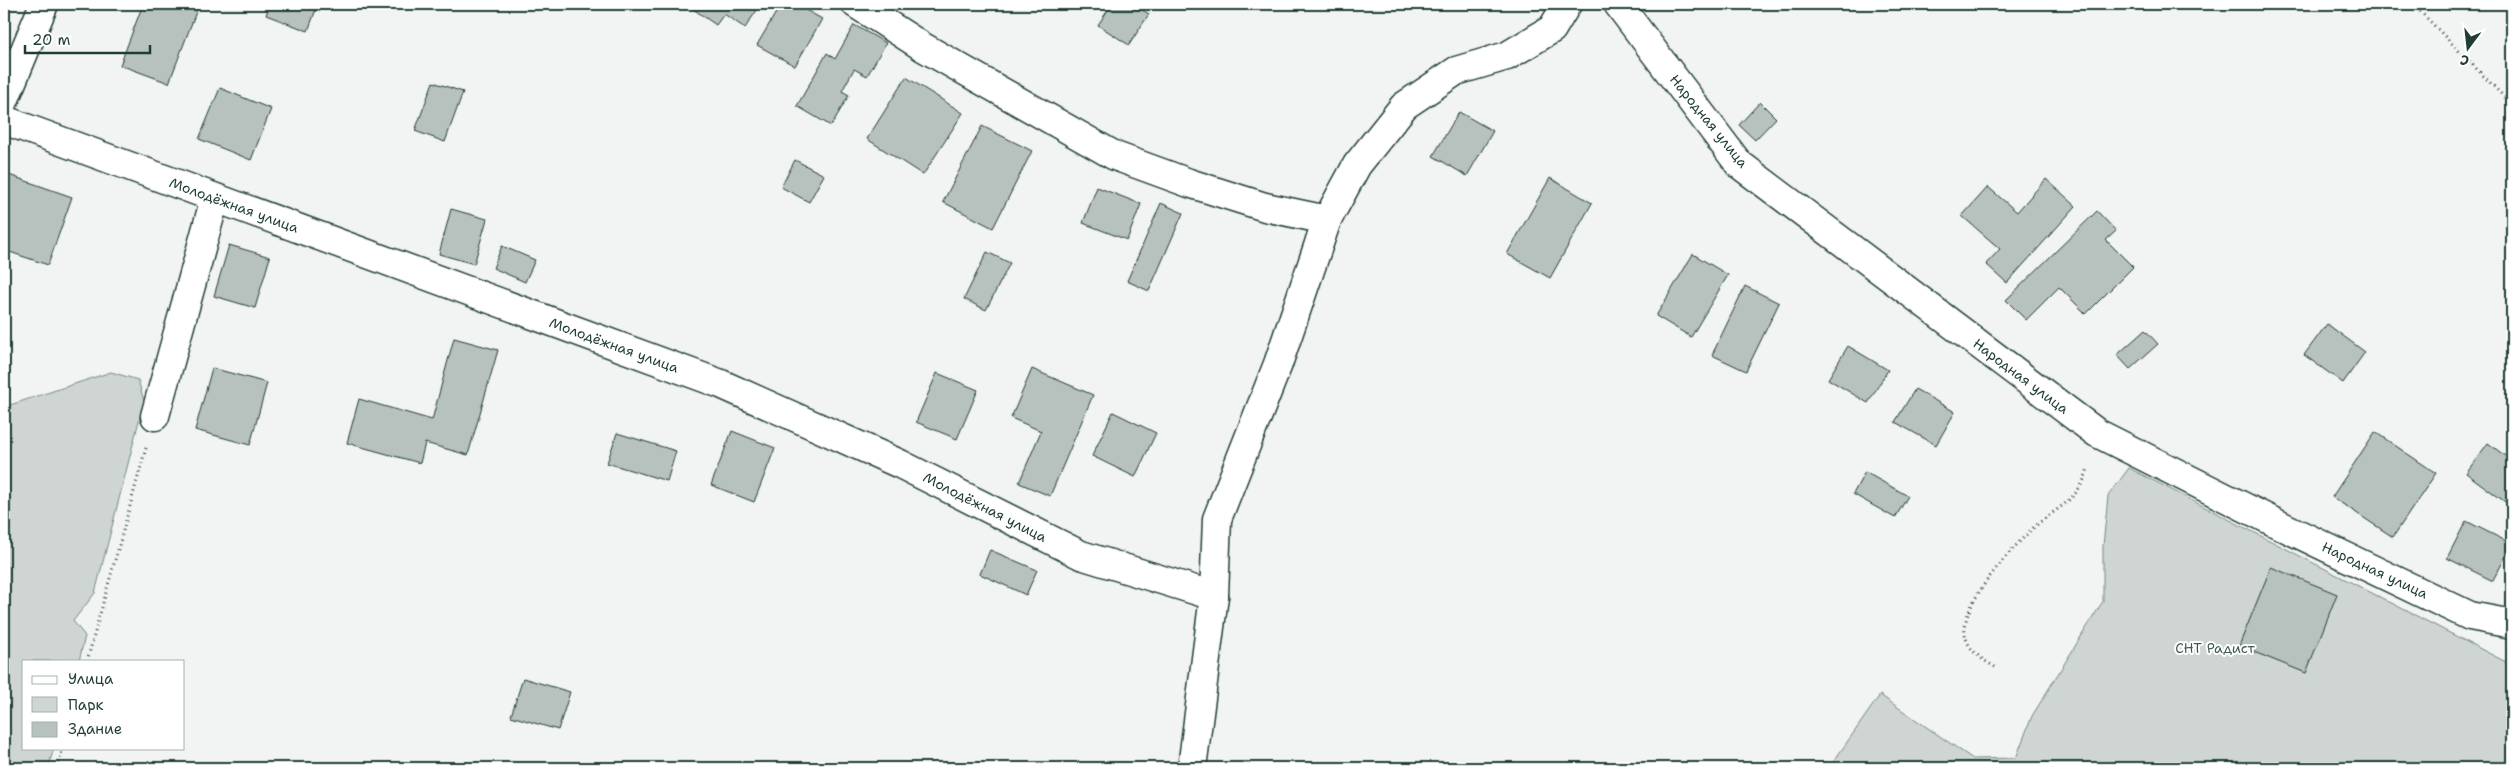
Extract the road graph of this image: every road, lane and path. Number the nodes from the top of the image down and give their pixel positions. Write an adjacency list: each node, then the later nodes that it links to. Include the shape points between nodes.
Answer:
1 (44, 4): 6 (street)
2 (856, 4): 10 (street, via 923,48 1115,156 1189,184 1265,207)
3 (1567, 4): 10 (street, via 1552,30 1507,56 1456,71 1404,106 1357,165)
4 (1618, 4): 12 (street, Народная улица, via 1739,164)
5 (2413, 4): 7 (path)
6 (4, 101)
7 (2512, 104)
8 (4, 120): 9 (street, Молодёжная улица)
9 (215, 198): 11 (street); 13 (street, Молодёжная улица, via 721,384 900,464 1081,556)
10 (1327, 220): 13 (street, via 1278,364 1217,519)
11 (155, 416): 15 (path)
12 (2097, 433): 14 (street, Народная улица, via 2470,616); 16 (path, via 2087,473 2068,503 2032,529 1996,568 1968,610 1965,638 1977,656)
13 (1214, 596): 19 (street)
14 (2512, 624)
15 (87, 660)
16 (1995, 667)
17 (62, 750): 18 (path)
18 (57, 768)
19 (1192, 768)

